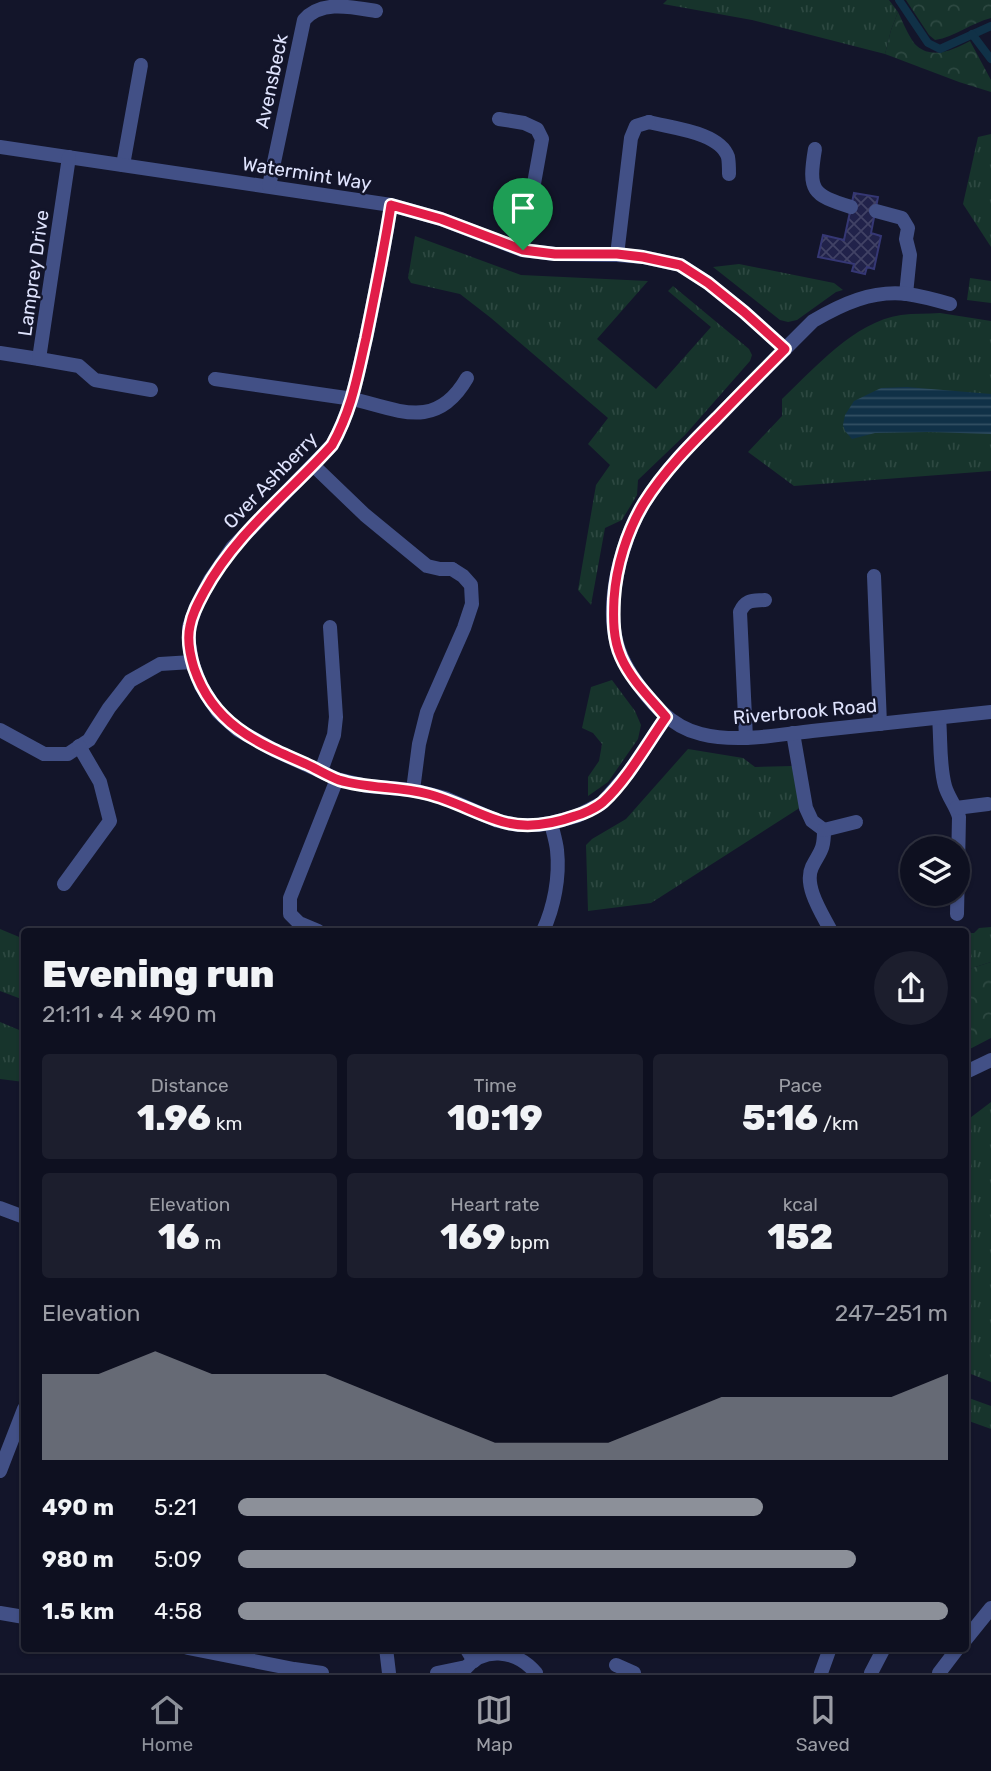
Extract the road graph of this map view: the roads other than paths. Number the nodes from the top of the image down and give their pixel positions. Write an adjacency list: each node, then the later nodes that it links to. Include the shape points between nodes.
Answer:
1 (376, 11): 9 (street, Avensbeck, via 331,4 319,6 304,20)
2 (141, 65): 7 (street)
3 (499, 119): 13 (street, via 537,129 542,139)
4 (0, 147): 6 (street, Watermint Way)
5 (815, 149): 11 (street, via 817,193)
6 (69, 157): 7 (street, Watermint Way); 19 (street, Lamprey Drive)
7 (123, 165): 9 (street, Watermint Way)
8 (729, 174): 14 (street, via 728,157 708,137 649,122 636,126)
9 (269, 186): 10 (street, Watermint Way)
10 (391, 205): 13 (street, Watermint Way); 23 (street, Over Ashberry)
11 (851, 207)
12 (876, 211): 15 (street, via 902,218 908,228)
13 (523, 250): 14 (street, Watermint Way)
14 (610, 254): 17 (street, Watermint Way, via 684,267)
15 (906, 294): 16 (street, Riverbrook Road); 17 (street, Riverbrook Road, via 869,296 832,310 813,321)
16 (950, 304)
17 (785, 349): 30 (street, Riverbrook Road, via 660,481 626,542 615,582 615,639 621,659)
18 (0, 353): 19 (street)
19 (39, 359): 22 (street, Lamprey Drive, via 79,366 95,380)
20 (467, 378): 23 (street, via 459,392 426,413)
21 (215, 379): 23 (street)
22 (151, 390)
23 (353, 399): 24 (street, Over Ashberry, via 332,445)
24 (314, 466): 28 (street, Over Ashberry, via 232,548 210,580 189,627); 39 (street, via 427,566 452,569 471,585 472,604 464,628 427,712)
25 (874, 576): 32 (street)
26 (765, 600): 35 (street, via 751,601 740,612)
27 (330, 627): 37 (street, via 336,717)
28 (192, 662): 36 (street, via 160,664 130,681 89,740); 37 (street, Over Ashberry, via 201,687 238,730)
29 (991, 712): 31 (street, Riverbrook Road)
30 (666, 717): 35 (street, Riverbrook Road, via 701,734); 43 (street, Over Ashberry, via 629,772 601,803)
31 (939, 718): 32 (street, Riverbrook Road); 41 (street, via 943,776)
32 (880, 724): 34 (street, Riverbrook Road)
33 (0, 730): 36 (street, via 44,754 68,754)
34 (793, 733): 35 (street, Riverbrook Road); 44 (street, via 806,808 811,821)
35 (746, 738)
36 (79, 746): 45 (street, via 100,782 110,821)
37 (321, 771): 38 (street, Over Ashberry)
38 (337, 779): 39 (street, Over Ashberry); 47 (street, via 290,898 290,914)
39 (412, 790): 43 (street, Over Ashberry, via 498,821)
40 (988, 804): 41 (street)
41 (956, 808): 46 (street)
42 (856, 822): 44 (street)
43 (551, 823): 48 (street, via 558,872)
44 (824, 831): 49 (street, via 810,883)
45 (64, 884)
46 (957, 914)
47 (311, 928)
48 (544, 928)
49 (829, 928)
50 (991, 1060): 51 (street)
51 (969, 1071)
52 (0, 1208): 53 (street)
53 (21, 1216)
54 (21, 1417): 55 (street)
55 (0, 1471)
56 (991, 1608): 59 (street)
57 (0, 1613): 58 (street)
58 (21, 1616)
59 (969, 1635)
60 (209, 1652): 68 (street)
61 (386, 1652): 69 (street)
62 (530, 1652): 71 (street)
63 (829, 1652): 73 (street)
64 (882, 1652): 74 (street)
65 (955, 1652): 75 (street)
66 (473, 1659): 70 (street); 71 (street, via 505,1653)
67 (615, 1665): 72 (street)
68 (322, 1673)
69 (389, 1673)
70 (437, 1673)
71 (537, 1673)
72 (634, 1673)
73 (821, 1673)
74 (872, 1673)
75 (939, 1673)

